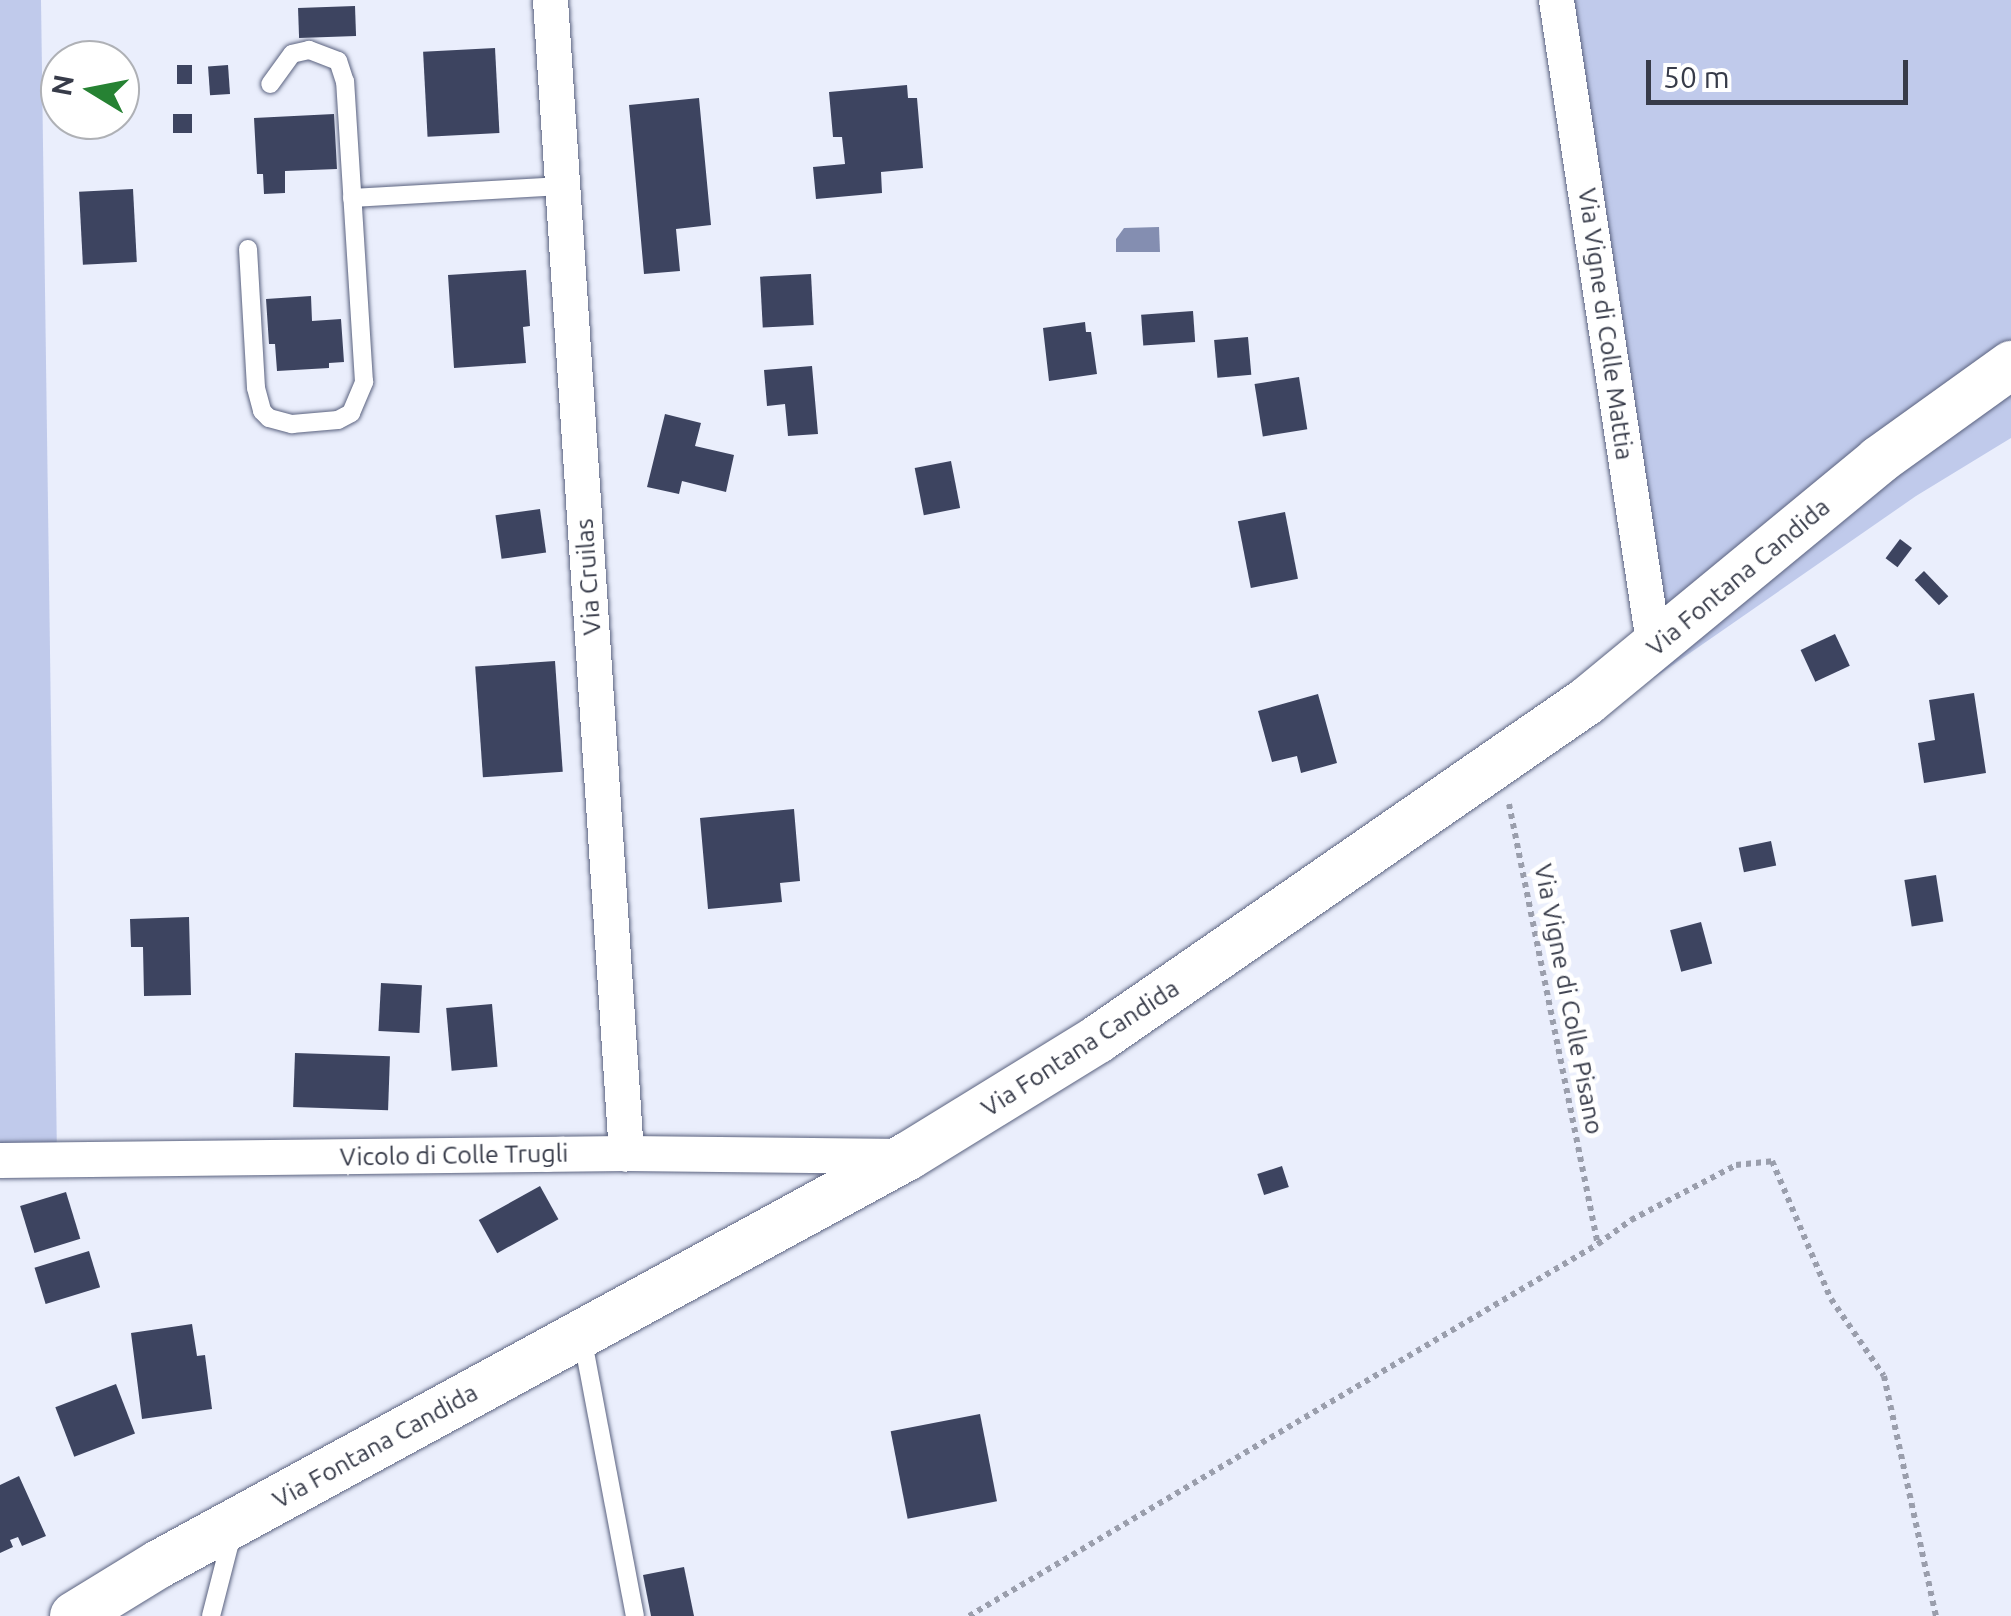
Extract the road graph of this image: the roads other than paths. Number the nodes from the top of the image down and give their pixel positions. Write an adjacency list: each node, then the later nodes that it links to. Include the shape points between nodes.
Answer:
1 (550, 0): 4 (street, Via Cruilas)
2 (1556, 0): 8 (street, Via Vigne di Colle Mattia)
3 (270, 84): 5 (lane, via 292,54 310,50 338,61 346,82)
4 (562, 186): 5 (lane); 9 (street, Via Cruilas)
5 (352, 198): 6 (lane, via 364,382 358,404 338,420 292,424 262,411)
6 (248, 249)
7 (2011, 365): 8 (main road, Via Fontana Candida, via 1879,460)
8 (1654, 649): 10 (main road, Via Fontana Candida, via 1098,1039)
9 (626, 1153): 10 (street, Vicolo di Colle Trugli); 11 (street, Vicolo di Colle Trugli)
10 (908, 1156): 12 (main road, Via Fontana Candida)
11 (0, 1160)
12 (582, 1334): 13 (main road, Via Fontana Candida); 16 (lane)
13 (235, 1523): 14 (main road, Via Fontana Candida); 15 (lane)
14 (74, 1616)
15 (211, 1616)
16 (635, 1616)

